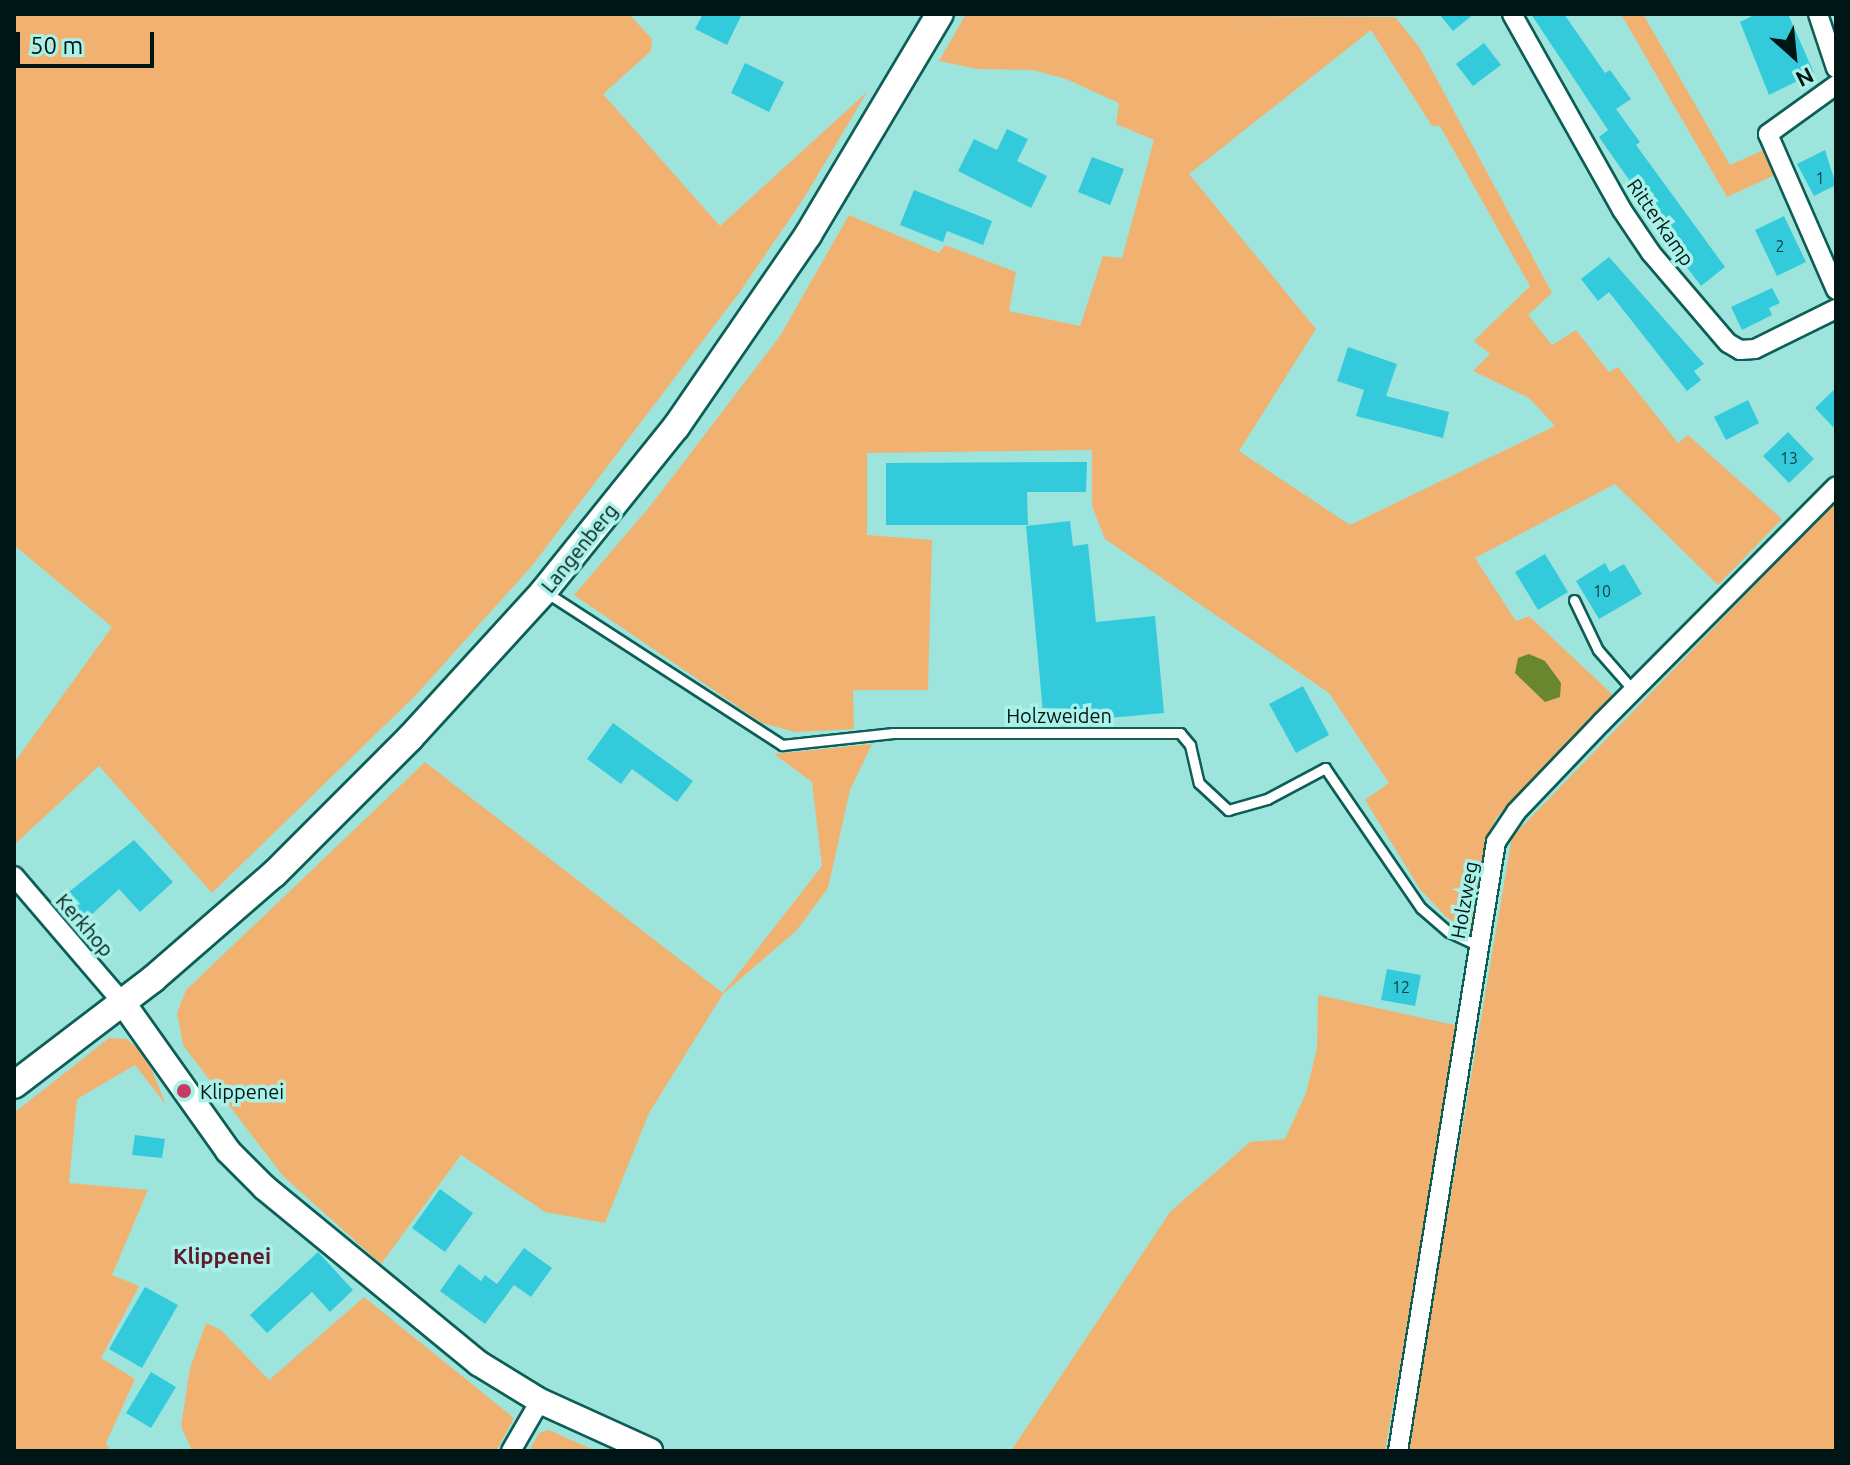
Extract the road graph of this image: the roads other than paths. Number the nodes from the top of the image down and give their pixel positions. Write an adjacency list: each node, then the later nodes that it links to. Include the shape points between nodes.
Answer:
1 (940, 14): 9 (main road, Langenberg, via 808,235 685,415)
2 (1512, 14): 7 (street, Ritterkamp, via 1622,210 1728,343 1740,350 1755,349)
3 (1818, 14): 4 (street)
4 (1836, 68)
5 (1836, 85): 6 (street, via 1768,134)
6 (1836, 290)
7 (1836, 309)
8 (1836, 486): 11 (street, Holzweg)
9 (544, 591): 13 (lane, Holzweiden, via 782,745 893,733 1180,733 1190,745 1199,783 1228,810 1267,799 1325,768 1421,908 1449,932); 14 (main road, Langenberg, via 331,820)
10 (1574, 600): 11 (lane, via 1598,650)
11 (1633, 690): 13 (street, Holzweg, via 1516,812 1496,842)
12 (14, 876): 14 (street, Kerkhop)
13 (1479, 946): 19 (street, Holzweg)
14 (123, 1003): 15 (main road, Langenberg); 16 (street, via 228,1151 265,1188 436,1330)
15 (14, 1085)
16 (540, 1401): 17 (street); 18 (street)
17 (511, 1451)
18 (650, 1451)
19 (1398, 1451)

